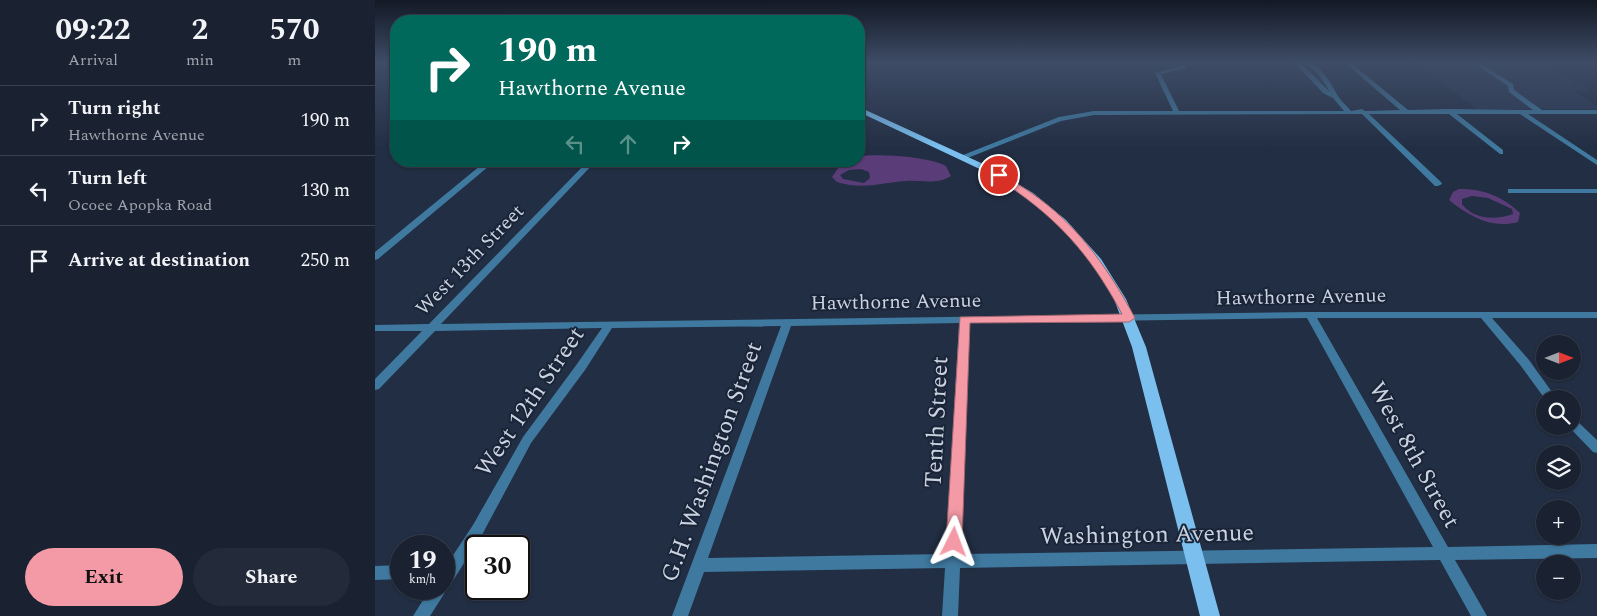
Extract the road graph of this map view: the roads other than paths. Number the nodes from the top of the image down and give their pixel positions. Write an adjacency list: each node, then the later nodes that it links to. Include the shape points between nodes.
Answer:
1 (1166, 91): 7 (street)
2 (1324, 91): 6 (street)
3 (1333, 91): 6 (street)
4 (1381, 91): 10 (street)
5 (1511, 91): 14 (street)
6 (1335, 97): 8 (street)
7 (1176, 111): 8 (street); 17 (street, via 1075,115)
8 (1349, 111): 9 (street)
9 (1362, 111): 10 (street); 21 (street)
10 (1405, 111): 11 (street)
11 (1449, 111): 13 (street); 16 (street)
12 (865, 112): 17 (main road)
13 (1520, 112): 14 (street); 18 (street)
14 (1540, 112): 15 (street)
15 (1597, 112)
16 (1500, 152)
17 (962, 157): 28 (main road, via 1029,194 1061,222 1097,261)
18 (1597, 164)
19 (484, 167): 24 (street)
20 (586, 167): 33 (street, West 13th Street)
21 (1438, 184)
22 (1511, 191): 23 (street)
23 (1597, 192)
24 (375, 257)
25 (1483, 314): 26 (street, Hawthorne Avenue); 27 (street, Hawthorne Avenue); 35 (street)
26 (1597, 315)
27 (1310, 316): 28 (street, Hawthorne Avenue); 39 (street, West 8th Street)
28 (1129, 318): 29 (street, Hawthorne Avenue); 40 (main road)
29 (964, 320): 30 (street, Hawthorne Avenue); 41 (street, Tenth Street)
30 (787, 322): 31 (street, Hawthorne Avenue); 43 (street, G.H. Washington Street)
31 (609, 325): 33 (street, Hawthorne Avenue); 42 (street, West 12th Street, via 527,440 478,529)
32 (375, 328): 33 (street, Hawthorne Avenue)
33 (431, 328): 34 (street, West 13th Street)
34 (375, 386)
35 (1544, 390)
36 (1581, 432): 37 (street)
37 (1597, 448)
38 (1597, 551): 39 (street, Washington Avenue)
39 (1443, 554): 40 (street, Washington Avenue); 51 (street, West 8th Street)
40 (1194, 556): 41 (street, Washington Avenue); 50 (main road)
41 (953, 560): 43 (street, Washington Avenue); 49 (street, Tenth Street)
42 (455, 562)
43 (698, 565): 48 (street, G.H. Washington Street)
44 (390, 572): 45 (street)
45 (375, 573)
46 (432, 600): 47 (street)
47 (421, 616)
48 (680, 616)
49 (950, 616)
50 (1210, 616)
51 (1479, 616)

